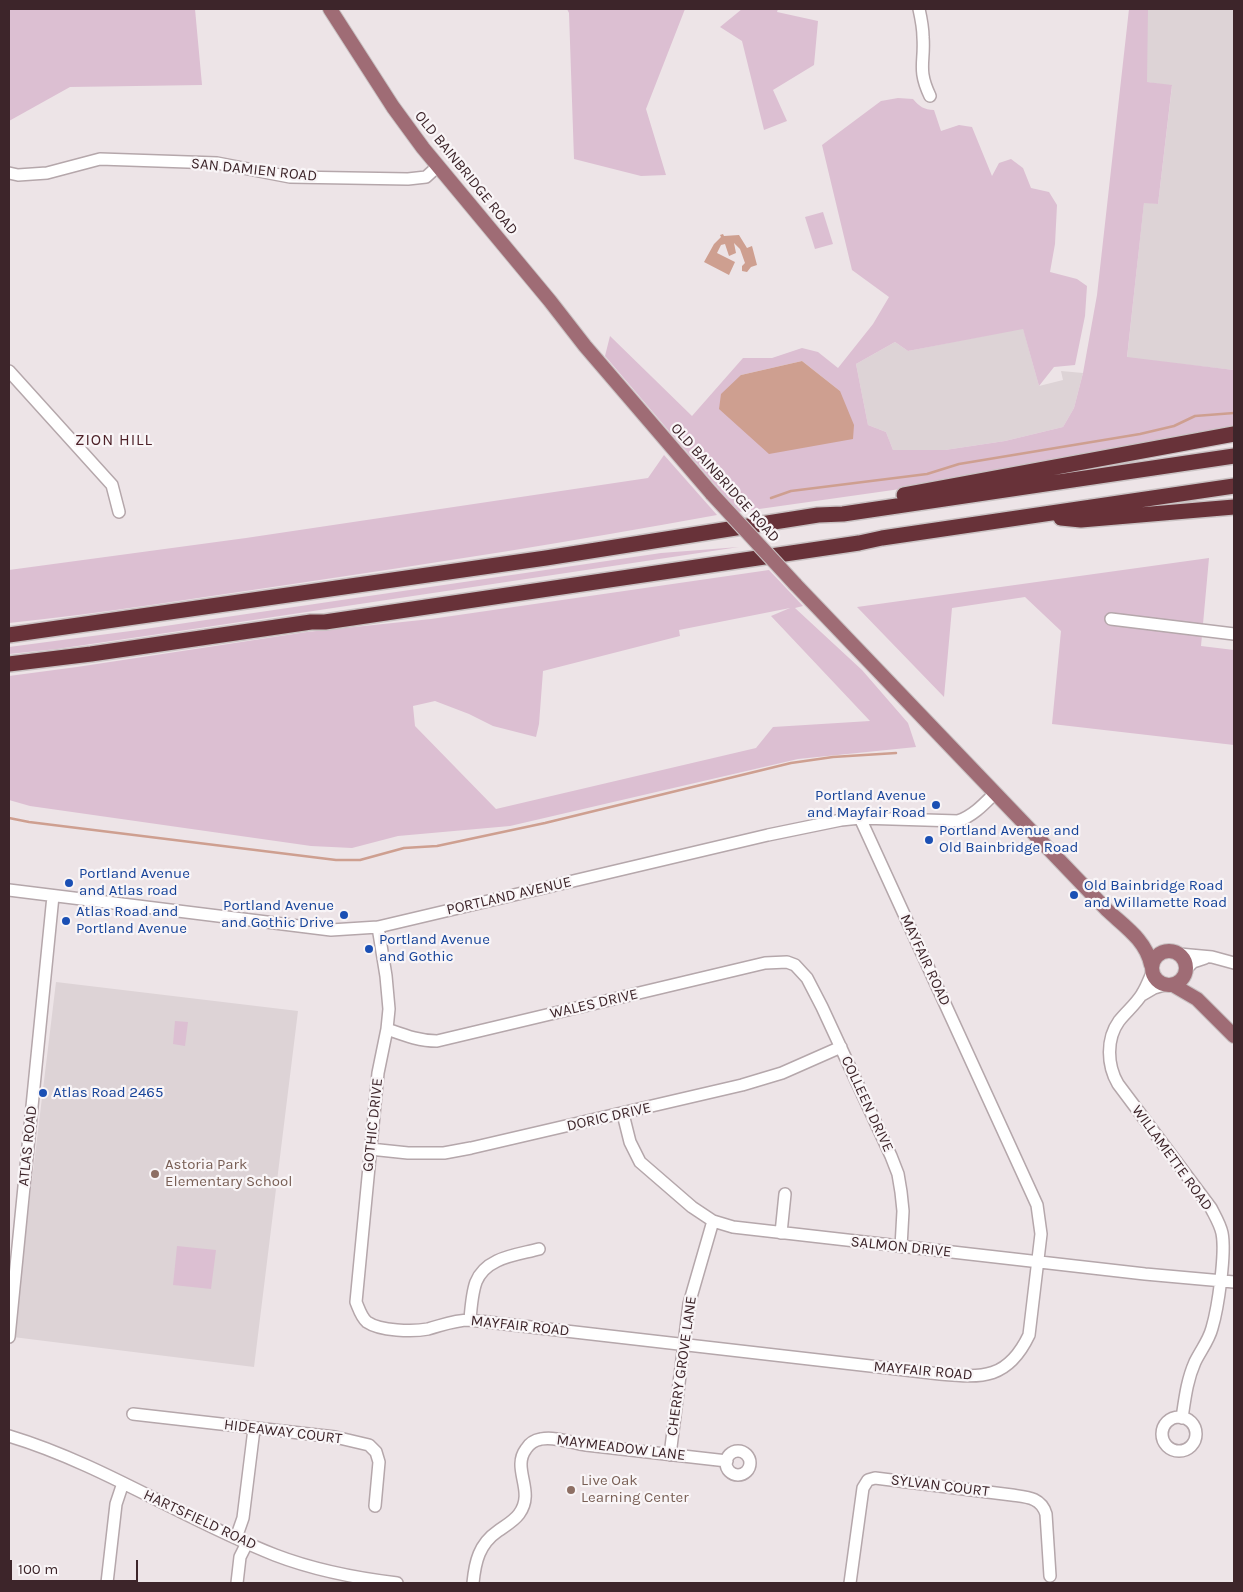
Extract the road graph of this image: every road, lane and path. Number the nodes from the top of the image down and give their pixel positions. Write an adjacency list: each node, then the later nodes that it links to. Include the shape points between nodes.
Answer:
1 (330, 9): 4 (main road, OLD BAINBRIDGE ROAD, via 393,107)
2 (919, 9): 3 (street, via 924,38 922,73)
3 (930, 96)
4 (437, 166): 5 (street, SAN DAMIEN ROAD, via 426,176 408,179 290,177 217,163 100,159 47,174); 18 (main road, OLD BAINBRIDGE ROAD, bridge, via 712,494)
5 (9, 173)
6 (9, 371): 11 (street, via 112,485)
7 (1234, 434): 12 (highway, via 842,504)
8 (1234, 456): 12 (highway, via 843,514)
9 (1234, 486): 13 (highway)
10 (1234, 506): 13 (highway, via 1081,520)
11 (119, 512)
12 (818, 515): 16 (highway)
13 (1032, 516): 17 (highway, via 427,608)
14 (1112, 618): 15 (street)
15 (1234, 634)
16 (9, 635)
17 (9, 664)
18 (995, 793): 19 (street, PORTLAND AVENUE, via 974,813 958,821); 23 (main road, OLD BAINBRIDGE ROAD, via 1106,910)
19 (860, 818): 22 (street, PORTLAND AVENUE, via 768,834); 44 (street, MAYFAIR ROAD, via 1032,1192 1041,1234)
20 (9, 890): 21 (street, PORTLAND AVENUE)
21 (53, 896): 22 (street, PORTLAND AVENUE, via 330,930); 49 (street, ATLAS ROAD)
22 (378, 927): 34 (street, GOTHIC DRIVE, via 386,976)
23 (1140, 941): 24 (main road, OLD BAINBRIDGE ROAD); 29 (main road, OLD BAINBRIDGE ROAD, via 1149,954)
24 (1162, 952): 25 (main road); 29 (main road, via 1155,957)
25 (1179, 954): 26 (street); 30 (main road)
26 (1212, 957): 27 (street); 30 (street, via 1194,962)
27 (1234, 963)
28 (801, 969): 34 (street, WALES DRIVE, via 787,962 765,963 437,1041 425,1041); 36 (street, COLLEEN DRIVE)
29 (1152, 969): 31 (main road, via 1154,978); 32 (street, WILLAMETTE ROAD)
30 (1186, 972): 31 (main road, via 1180,982); 33 (main road)
31 (1168, 985): 32 (street, WILLAMETTE ROAD); 33 (main road)
32 (1142, 995): 45 (street, WILLAMETTE ROAD, via 1113,1032 1112,1074 1211,1208 1222,1232)
33 (1197, 1000): 35 (main road)
34 (388, 1029): 38 (street, GOTHIC DRIVE, via 378,1073)
35 (1234, 1036)
36 (841, 1047): 37 (street, DORIC DRIVE, via 766,1078); 42 (street, COLLEEN DRIVE, via 898,1174 903,1211)
37 (623, 1114): 38 (street, DORIC DRIVE, via 444,1153); 40 (street, SALMON DRIVE, via 630,1142 640,1162)
38 (370, 1149): 48 (street, GOTHIC DRIVE, via 356,1302)
39 (785, 1194): 41 (street)
40 (713, 1221): 41 (street, SALMON DRIVE); 50 (street, CHERRY GROVE LANE, via 689,1304)
41 (781, 1234): 42 (street, SALMON DRIVE)
42 (901, 1247): 44 (street, SALMON DRIVE)
43 (539, 1249): 47 (street, via 490,1264 482,1272 476,1281)
44 (1037, 1262): 45 (street, SALMON DRIVE); 50 (street, MAYFAIR ROAD, via 1026,1342 1008,1365 983,1376 950,1375)
45 (1220, 1280): 46 (street, SALMON DRIVE); 52 (street, WILLAMETTE ROAD, via 1212,1328 1190,1375)
46 (1234, 1282)
47 (470, 1320): 48 (street, MAYFAIR ROAD, via 415,1330 380,1327); 50 (street, MAYFAIR ROAD)
48 (367, 1322)
49 (9, 1337)
50 (684, 1344): 55 (street, CHERRY GROVE LANE)
51 (133, 1414): 53 (street, HIDEAWAY COURT)
52 (1182, 1418)
53 (254, 1429): 58 (street, HIDEAWAY COURT, via 335,1437 369,1445 379,1462); 59 (street)
54 (9, 1436): 57 (street, HARTSFIELD ROAD, via 85,1465)
55 (670, 1455): 56 (street, MAYMEADOW LANE); 65 (street, MAYMEADOW LANE, via 550,1439 540,1439 531,1444 521,1460 526,1488 523,1507 479,1551)
56 (726, 1461)
57 (123, 1484): 59 (street, HARTSFIELD ROAD); 62 (street, via 116,1504)
58 (375, 1506)
59 (241, 1540): 61 (street, HARTSFIELD ROAD, via 276,1555); 63 (street)
60 (1050, 1576): 66 (street, SYLVAN COURT, via 1046,1514 1039,1501 874,1478 862,1488)
61 (367, 1581): 64 (street, HARTSFIELD ROAD)
62 (107, 1583)
63 (237, 1583)
64 (397, 1583)
65 (473, 1583)
66 (850, 1583)

